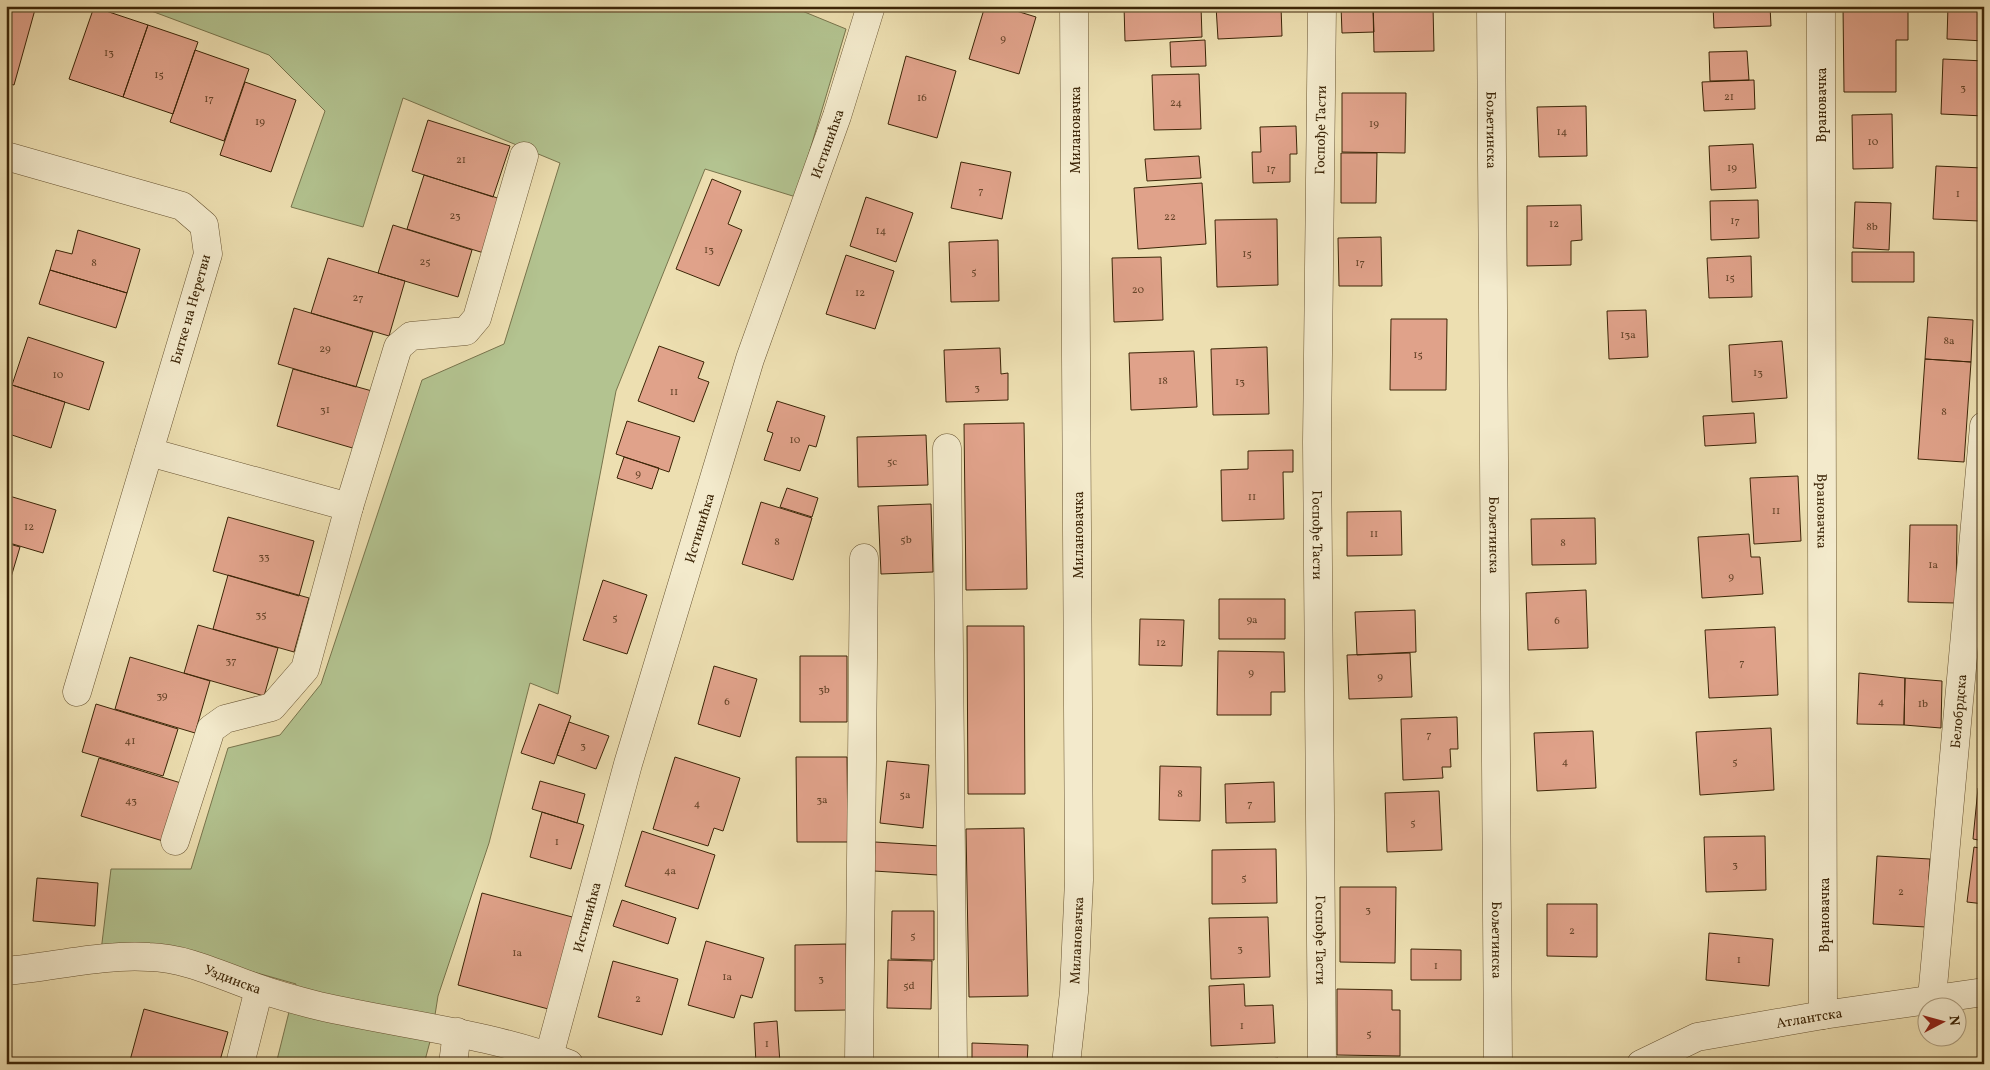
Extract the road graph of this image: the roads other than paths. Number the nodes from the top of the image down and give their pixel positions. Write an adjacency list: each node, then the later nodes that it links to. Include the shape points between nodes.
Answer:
1 (871, 6): 22 (street, Истинићка, via 837,116 748,368 628,764)
2 (1074, 6): 27 (street, Милановачка, via 1080,880 1074,992)
3 (1322, 6): 28 (street, Госпође Тасти, via 1317,442)
4 (1491, 6): 29 (street, Бољетинска)
5 (1820, 6): 20 (street, Врановачка, via 1825,723)
6 (6, 156): 10 (street, Битке на Неретви, via 182,206 204,225 208,254)
7 (524, 156): 11 (street, via 477,318 466,331 411,336 398,347)
8 (1984, 426): 18 (street, Белобрдска)
9 (947, 448): 26 (street)
10 (149, 452): 11 (street); 13 (street, Битке на Неретви)
11 (349, 507): 14 (street, via 305,669 272,707 225,719 211,729)
12 (864, 558): 25 (street)
13 (77, 692)
14 (175, 841)
15 (6, 971): 16 (street, Уздинска, via 150,957 192,964)
16 (259, 989): 21 (street, Уздинска, via 319,1006); 23 (street)
17 (1984, 992): 18 (street, Атлантска)
18 (1932, 998)
19 (1918, 1000): 20 (street, Атлантска)
20 (1823, 1015): 30 (street, Атлантска, via 1697,1037)
21 (457, 1032): 22 (street, Уздинска); 24 (street)
22 (559, 1060)
23 (240, 1064)
24 (453, 1064)
25 (859, 1064)
26 (954, 1064)
27 (1066, 1064)
28 (1322, 1064)
29 (1498, 1064)
30 (1640, 1064)

